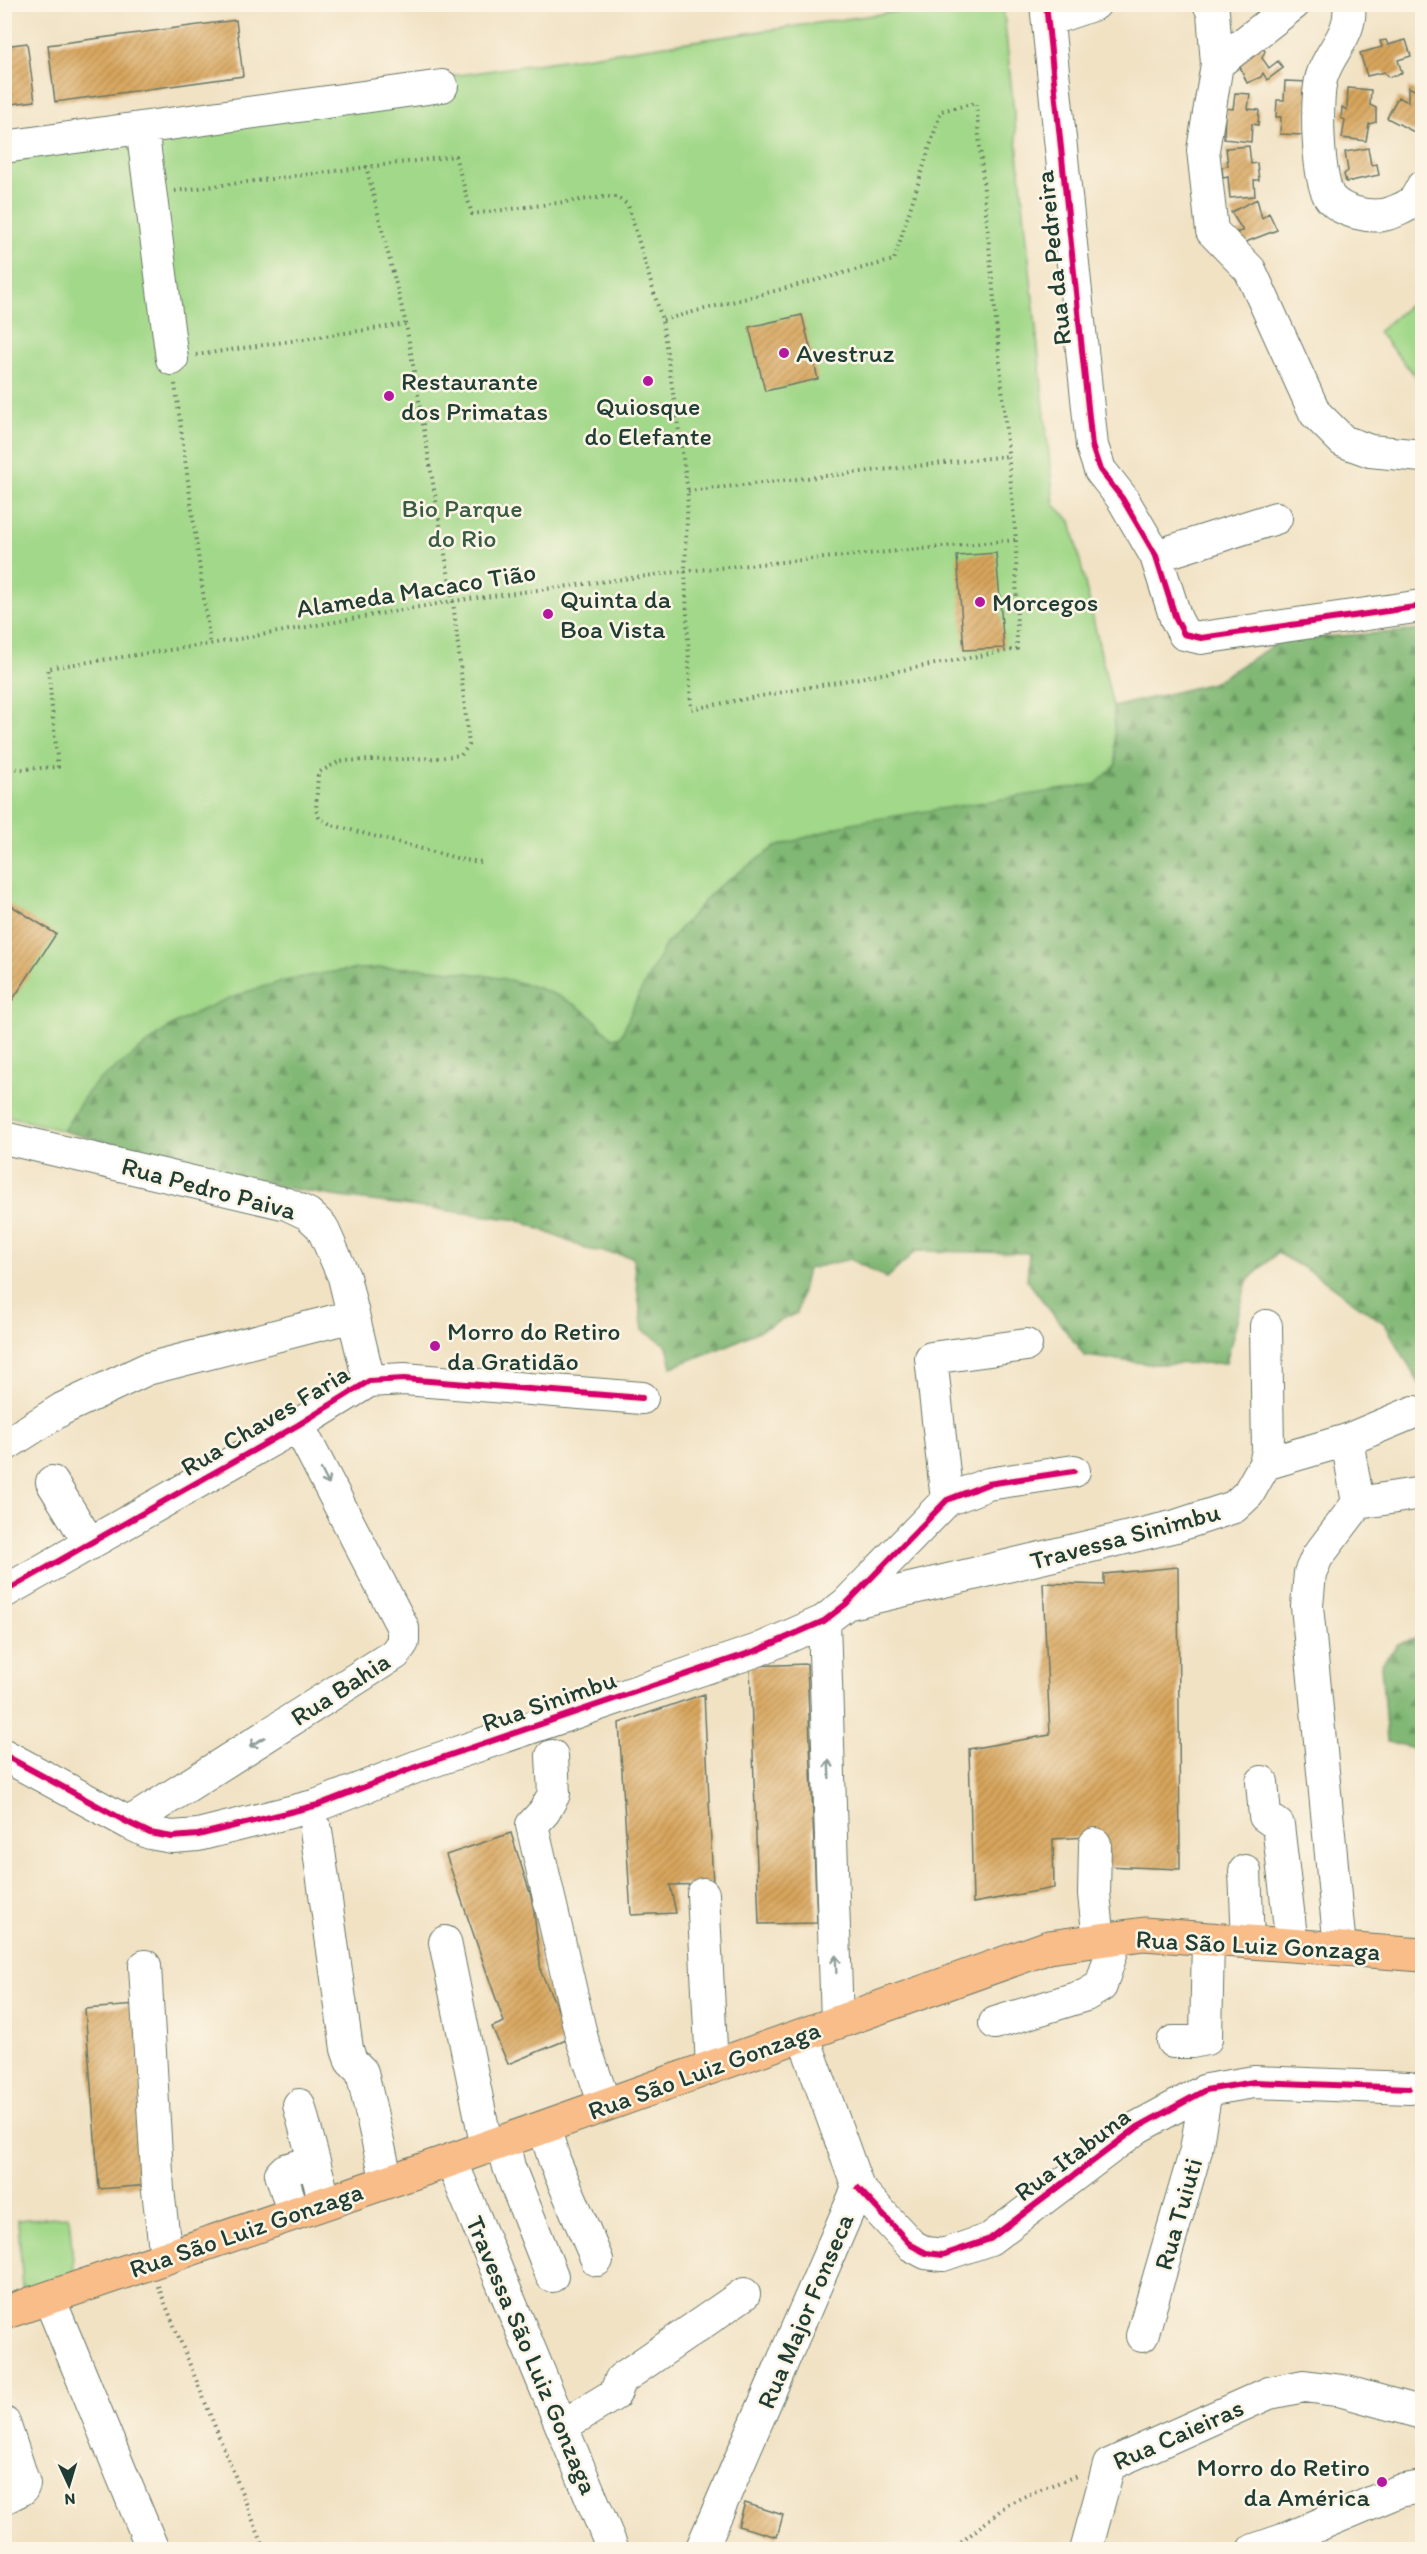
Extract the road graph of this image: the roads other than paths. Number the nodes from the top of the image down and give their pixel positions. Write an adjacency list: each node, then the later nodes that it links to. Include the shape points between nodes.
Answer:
1 (1095, 4): 5 (street)
2 (1209, 4): 6 (street)
3 (1293, 4): 6 (street)
4 (1349, 4): 10 (street, via 1351,17 1345,35 1322,77 1318,120 1321,171 1330,198 1351,213 1383,215 1413,202)
5 (1047, 12): 14 (street, Rua da Pedreira, via 1092,446 1100,470 1122,498)
6 (1217, 64): 12 (street, via 1203,150 1212,231 1250,270 1315,413 1343,441 1370,451)
7 (442, 87): 8 (street)
8 (142, 128): 9 (street); 11 (street)
9 (4, 147)
10 (1422, 186)
11 (172, 359)
12 (1422, 456)
13 (1276, 518): 14 (street)
14 (1156, 556): 15 (street, Rua da Pedreira, via 1176,619 1184,634 1192,637)
15 (1422, 606)
16 (4, 1138): 17 (street, Rua Pedro Paiva, via 286,1204 308,1214 322,1227 344,1277)
17 (353, 1316): 20 (street, Rua Pedro Paiva); 25 (street, via 147,1369 62,1408)
18 (1266, 1326): 26 (street)
19 (1026, 1345): 30 (street, via 931,1358)
20 (369, 1381): 21 (street, Rua Chaves Faria, via 404,1379); 23 (street, Rua Chaves Faria)
21 (642, 1398)
22 (1414, 1412): 24 (street)
23 (298, 1425): 32 (street, Rua Chaves Faria); 39 (street, Rua Bahia, one-way to 39, via 403,1628 403,1642 395,1654)
24 (1347, 1440): 26 (street); 31 (street)
25 (4, 1446)
26 (1265, 1464): 34 (street, Travessa Sinimbu, via 1248,1494 1234,1507 1176,1526)
27 (1074, 1472): 30 (street, Rua Sinimbu, via 988,1484)
28 (52, 1482): 32 (street)
29 (1422, 1493): 31 (street)
30 (947, 1500): 34 (street, Rua Sinimbu)
31 (1358, 1503): 48 (street, via 1317,1557 1310,1573 1307,1606)
32 (90, 1544): 33 (street, Rua Chaves Faria)
33 (4, 1592)
34 (835, 1613): 39 (street, Rua Sinimbu, via 758,1650 421,1765 318,1805 198,1835 172,1837 150,1833); 51 (street, one-way to 34)
35 (1298, 1734): 48 (street)
36 (4, 1755): 39 (street, Rua Sinimbu)
37 (552, 1756): 59 (street, via 554,1794 532,1825 582,2039)
38 (1262, 1782): 48 (street, via 1265,1816 1278,1825)
39 (129, 1823)
40 (316, 1830): 64 (street, via 346,2049 362,2072)
41 (1095, 1844): 45 (street, via 1094,1894)
42 (1245, 1871): 46 (street)
43 (703, 1894): 55 (street)
44 (1208, 1939): 45 (main road, Rua São Luiz Gonzaga, via 1144,1934); 46 (main road, Rua São Luiz Gonzaga); 54 (street, via 1206,2039)
45 (1108, 1940): 51 (main road, Rua São Luiz Gonzaga, via 1049,1947); 52 (street, via 1101,1986 1086,1995)
46 (1248, 1941): 48 (main road, Rua São Luiz Gonzaga)
47 (445, 1942): 61 (street)
48 (1318, 1946): 49 (main road, Rua São Luiz Gonzaga)
49 (1422, 1955)
50 (144, 1966): 68 (street, via 158,2190)
51 (837, 2022): 53 (main road, Rua São Luiz Gonzaga)
52 (995, 2023)
53 (803, 2035): 55 (main road, Rua São Luiz Gonzaga); 65 (street, Rua Major Fonseca)
54 (1173, 2042)
55 (712, 2067): 59 (main road, Rua São Luiz Gonzaga)
56 (1409, 2088): 57 (street, Rua Itabuna, via 1254,2082)
57 (1206, 2090): 65 (street, Rua Itabuna, via 1138,2127 990,2239 943,2255 926,2253 911,2245); 74 (street, Rua Tuiuti, via 1196,2150)
58 (299, 2104): 63 (street)
59 (605, 2105): 60 (main road, Rua São Luiz Gonzaga)
60 (544, 2127): 61 (main road, Rua São Luiz Gonzaga); 69 (street)
61 (495, 2145): 62 (main road, Rua São Luiz Gonzaga); 70 (street, via 510,2167)
62 (451, 2160): 64 (main road, Rua São Luiz Gonzaga); 77 (street, Travessa São Luiz Gonzaga)
63 (314, 2162): 66 (street); 67 (street, via 285,2169 281,2174)
64 (387, 2182): 66 (main road, Rua São Luiz Gonzaga)
65 (858, 2188): 82 (street, Rua Major Fonseca)
66 (325, 2203): 67 (main road, Rua São Luiz Gonzaga)
67 (294, 2214): 68 (main road, Rua São Luiz Gonzaga)
68 (158, 2260): 72 (main road, Rua São Luiz Gonzaga)
69 (597, 2260)
70 (552, 2276)
71 (744, 2295): 77 (street, via 621,2379 615,2394)
72 (49, 2298): 73 (main road, Rua São Luiz Gonzaga); 80 (street)
73 (4, 2313)
74 (1142, 2336)
75 (1422, 2413): 83 (street, Rua Caieiras, via 1343,2391 1304,2386 1269,2393 1109,2465)
76 (4, 2423): 79 (street, via 24,2484)
77 (562, 2426): 81 (street, Travessa São Luiz Gonzaga)
78 (1422, 2487): 84 (street, via 1399,2491)
79 (4, 2498)
80 (153, 2550)
81 (614, 2550)
82 (701, 2550)
83 (1086, 2550)
84 (1254, 2550)

